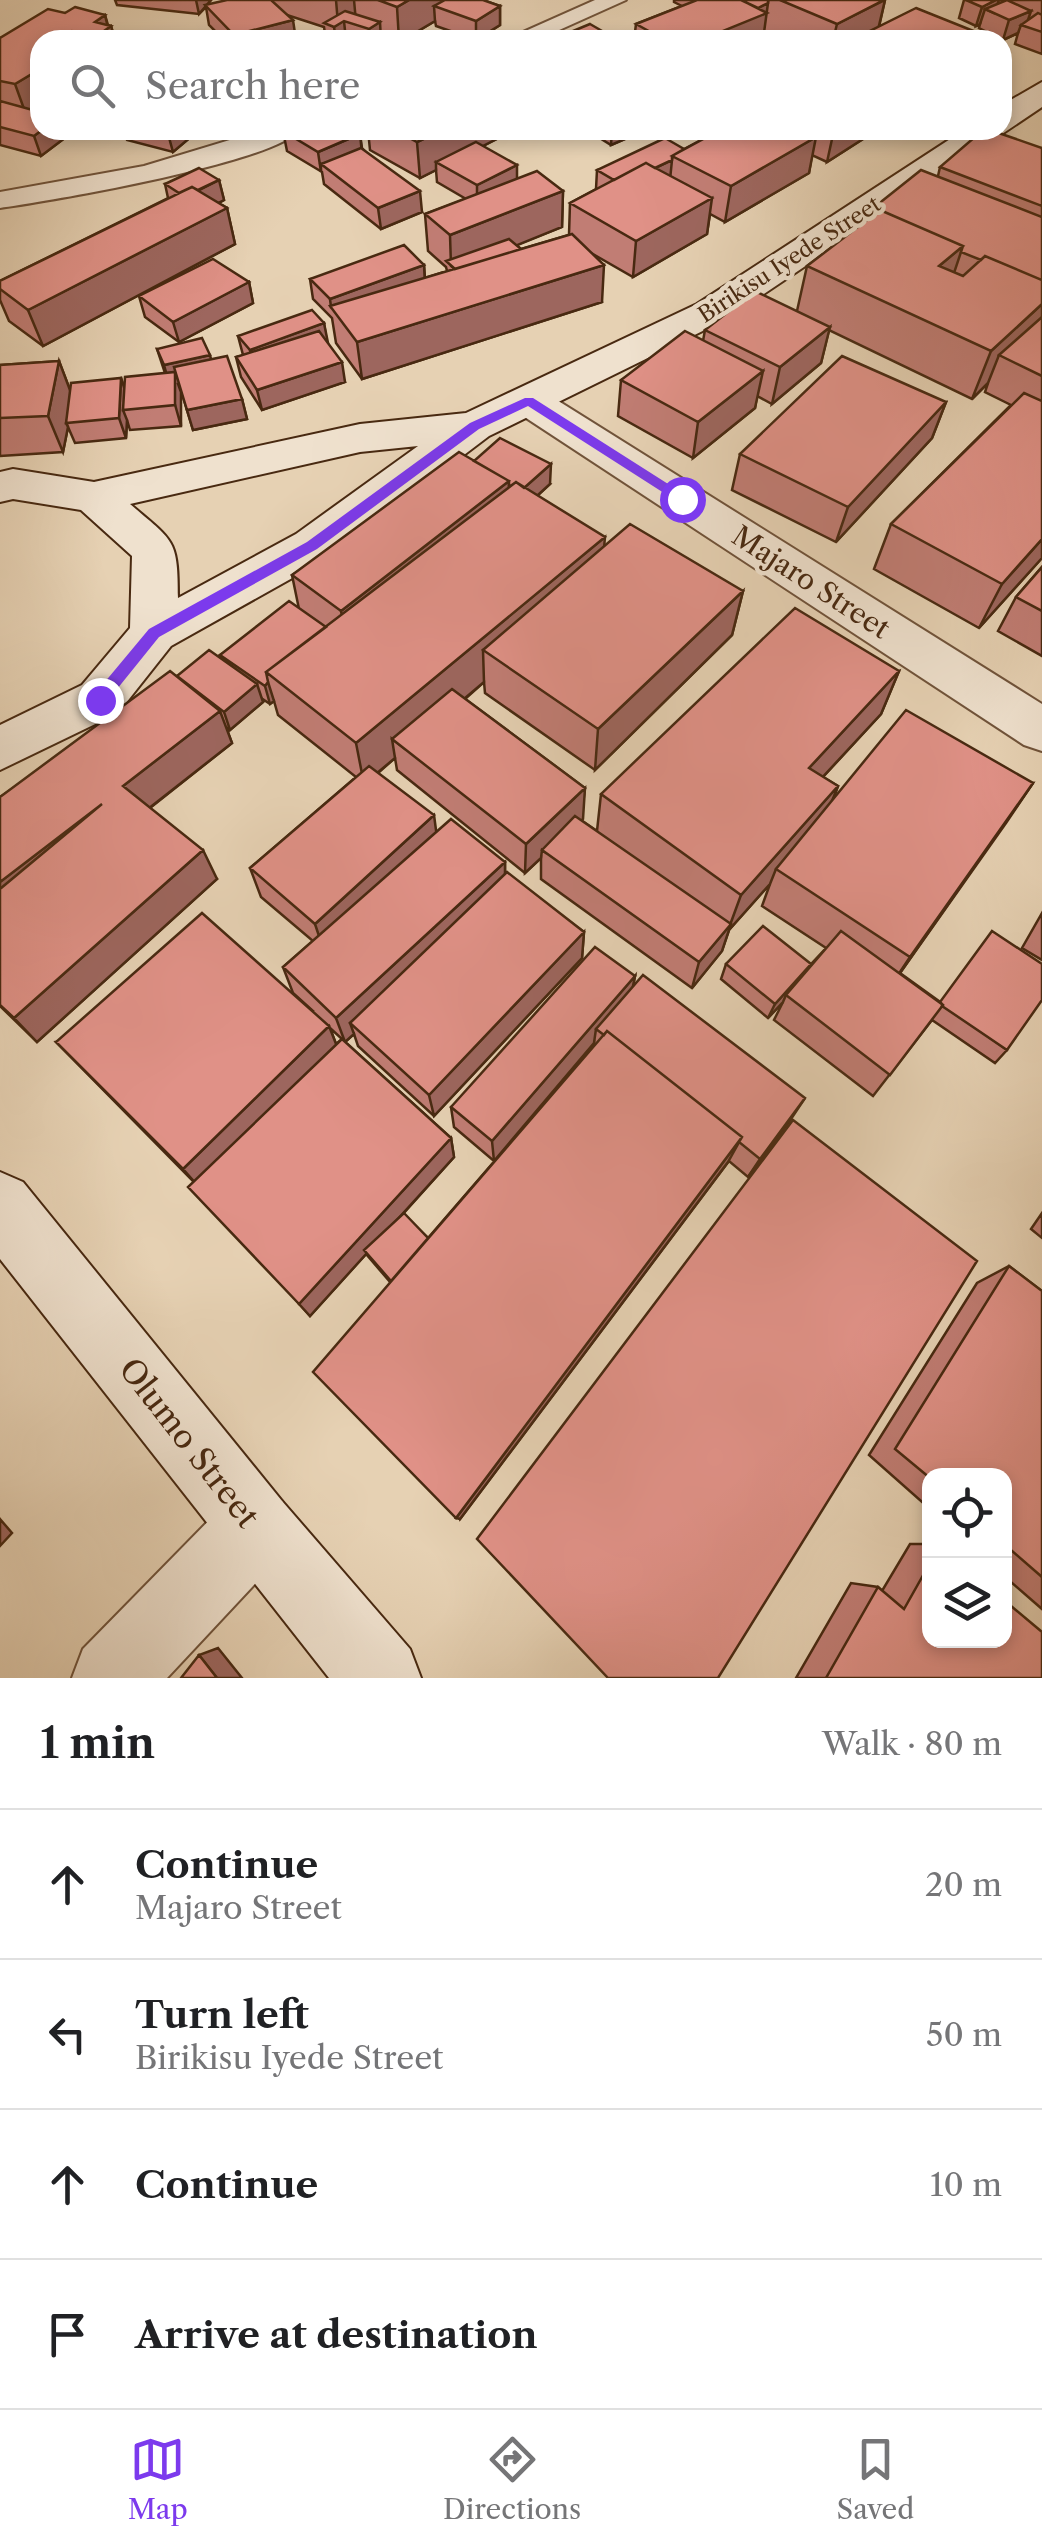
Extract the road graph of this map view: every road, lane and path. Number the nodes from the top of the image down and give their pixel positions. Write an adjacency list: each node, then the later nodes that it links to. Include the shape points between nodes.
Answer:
1 (616, 0): 2 (lane)
2 (542, 30)
3 (1042, 92): 4 (street)
4 (1012, 113)
5 (261, 140): 7 (lane, via 72,191)
6 (972, 140): 8 (street, Birikisu Iyede Street, via 710,312)
7 (0, 200)
8 (529, 401): 9 (street, Birikisu Iyede Street); 13 (street, Majaro Street)
9 (474, 426): 11 (street, Birikisu Iyede Street, via 360,438); 12 (street, Birikisu Iyede Street, via 312,546)
10 (0, 487): 11 (street)
11 (94, 497): 12 (street, via 155,551)
12 (154, 633): 14 (street, via 100,700)
13 (1042, 730)
14 (3, 751)
15 (0, 1205): 16 (street, Olumo Street)
16 (255, 1528): 17 (street); 18 (street, Olumo Street)
17 (112, 1678)
18 (382, 1678)

